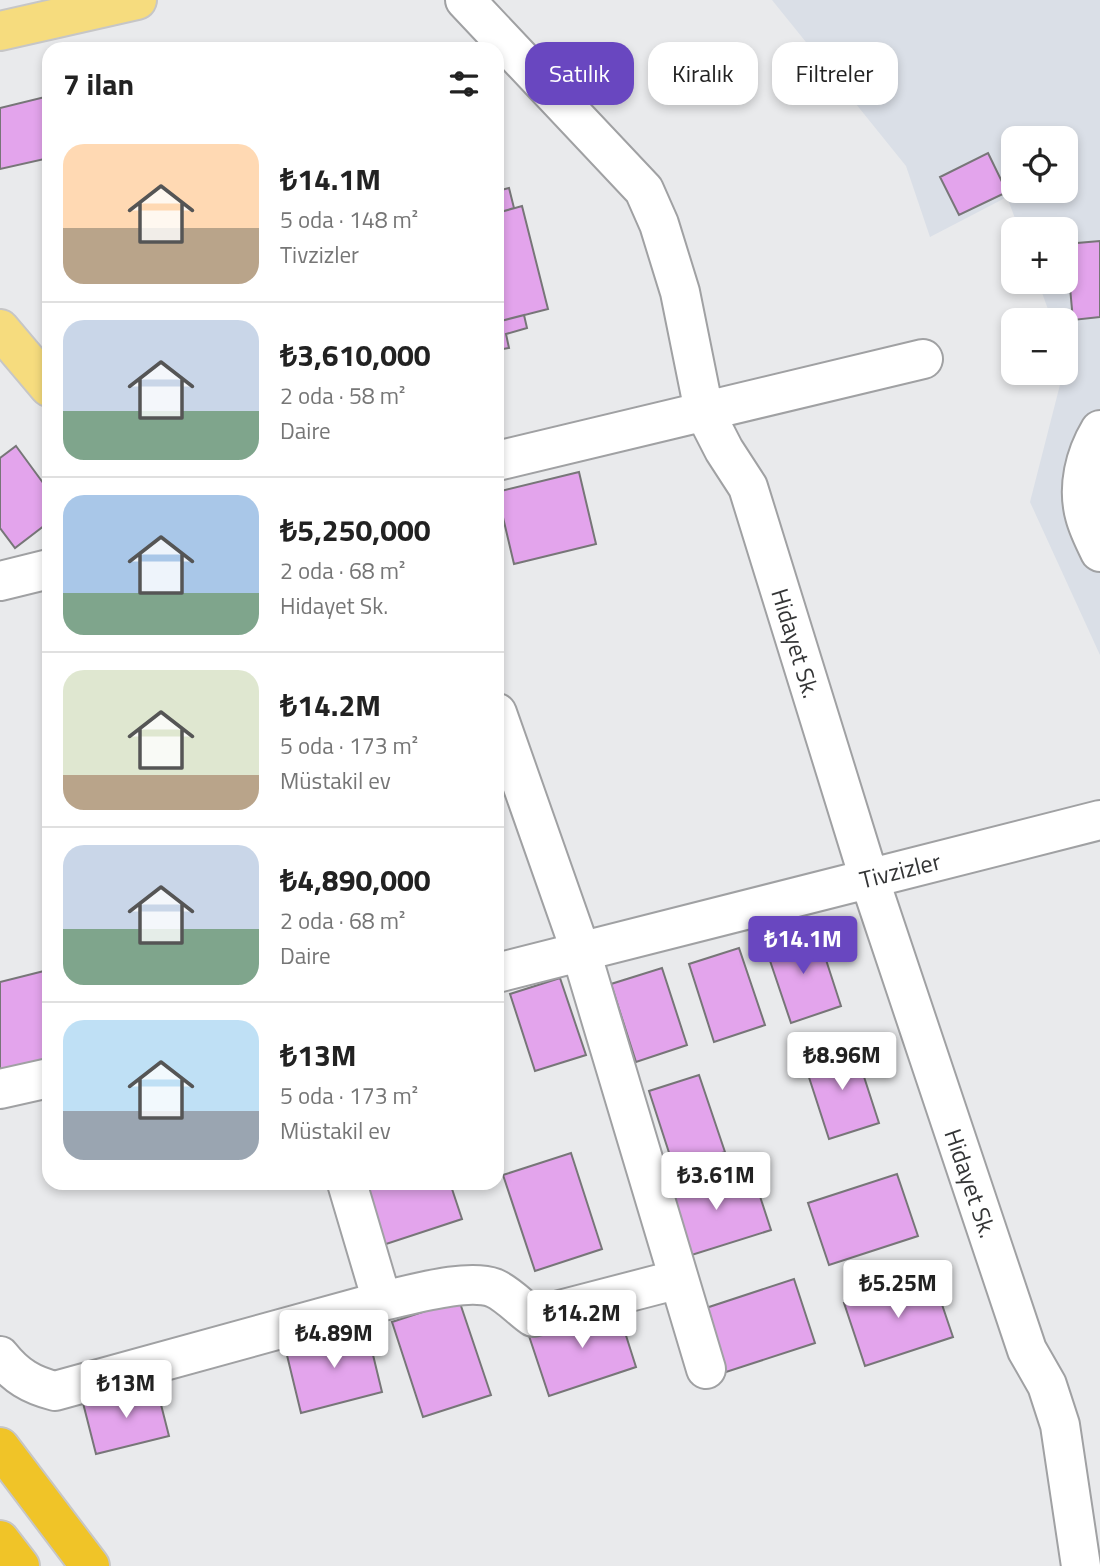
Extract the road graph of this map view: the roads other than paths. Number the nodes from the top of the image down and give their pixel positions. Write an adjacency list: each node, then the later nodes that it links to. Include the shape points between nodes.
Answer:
1 (137, 0): 3 (main road)
2 (465, 0): 7 (street, Hidayet Sk., via 644,190 680,292)
3 (0, 31)
4 (0, 329): 6 (main road)
5 (923, 359): 7 (street)
6 (42, 379)
7 (704, 411): 9 (street); 15 (street, Hidayet Sk., via 748,487)
8 (1100, 430): 10 (street, via 1083,469 1082,497 1084,515)
9 (504, 459)
10 (1100, 552)
11 (42, 571): 12 (street)
12 (0, 581)
13 (504, 733): 16 (street)
14 (1100, 820): 15 (street, Tivzizler)
15 (869, 878): 16 (street, Tivzizler); 29 (street, Hidayet Sk., via 1027,1350 1047,1385 1060,1425)
16 (581, 952): 17 (street, Tivzizler); 21 (street)
17 (504, 971)
18 (42, 1079): 19 (street)
19 (0, 1088)
20 (348, 1190): 22 (street)
21 (679, 1279): 22 (street, via 533,1317 493,1288 469,1284); 24 (street)
22 (382, 1301): 23 (street, via 55,1391 19,1376)
23 (0, 1356)
24 (706, 1369)
25 (0, 1447): 28 (highway)
26 (0, 1540): 27 (highway)
27 (20, 1566)
28 (90, 1566)
29 (1081, 1566)

